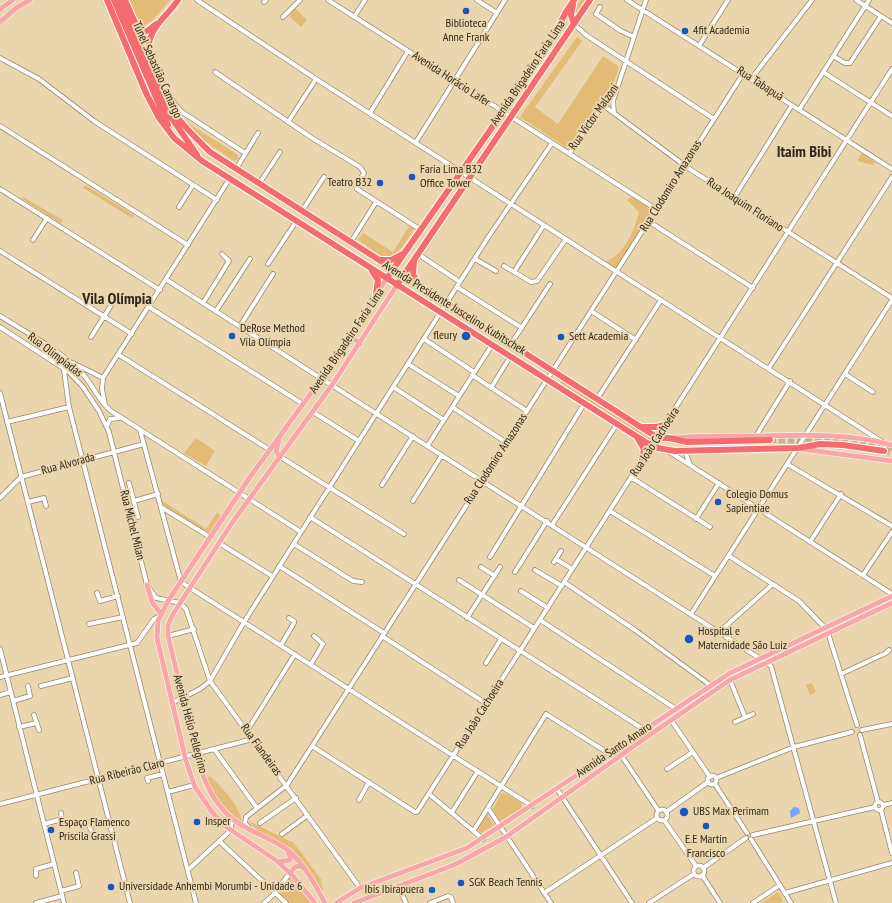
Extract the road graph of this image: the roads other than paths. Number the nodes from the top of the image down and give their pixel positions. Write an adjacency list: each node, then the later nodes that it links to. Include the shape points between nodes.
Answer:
1 (13, 0): 24 (main road)
2 (30, 0): 31 (main road)
3 (107, 0): 68 (highway, Avenida Presidente Juscelino Kubitschek, via 155,110 165,127)
4 (114, 0): 68 (highway, Túnel Sebastião Camargo, via 165,119)
5 (119, 0): 63 (highway)
6 (125, 0): 30 (highway, via 140,31 147,31)
7 (178, 0): 30 (highway)
8 (197, 0): 47 (street)
9 (300, 0): 28 (street)
10 (328, 0): 29 (street, Avenida Horácio Lafer)
11 (365, 0): 29 (street)
12 (477, 0): 26 (street)
13 (505, 0): 26 (street)
14 (574, 0): 33 (highway, via 571,12); 34 (highway, Avenida Brigadeiro Faria Lima)
15 (590, 0): 33 (highway, Avenida Brigadeiro Faria Lima)
16 (627, 0): 25 (street, Rua Tabapuã)
17 (646, 0): 25 (street, Rua Victor Malzoni)
18 (728, 0): 37 (street)
19 (812, 0): 48 (street)
20 (856, 0): 22 (street)
21 (869, 0): 22 (street)
22 (865, 6): 27 (street); 39 (street)
23 (600, 7): 36 (street, via 596,14)
24 (0, 9)
25 (643, 10): 36 (street, Rua Victor Malzoni); 37 (street, Rua Tabapuã)
26 (497, 13): 50 (street)
27 (881, 16): 32 (street); 39 (street, via 850,63)
28 (283, 17)
29 (354, 17): 38 (street, Avenida Horácio Lafer)
30 (162, 19): 42 (highway, Avenida Presidente Juscelino Kubitschek, via 151,36 148,50)
31 (0, 22)
32 (892, 23)
33 (574, 24): 35 (highway, Avenida Brigadeiro Faria Lima); 41 (street, via 581,32)
34 (558, 28): 35 (highway, via 564,31); 55 (highway, Avenida Brigadeiro Faria Lima)
35 (566, 37): 59 (highway, Avenida Brigadeiro Faria Lima)
36 (634, 37): 41 (street, Rua Victor Malzoni)
37 (699, 46): 46 (street, Rua Tabapuã)
38 (408, 51): 50 (street, Avenida Horácio Lafer); 56 (street)
39 (833, 56): 45 (street)
40 (0, 58): 83 (street, via 39,79 94,121)
41 (626, 62): 49 (street, Rua Victor Malzoni); 60 (street)
42 (154, 69): 69 (highway, Avenida Presidente Juscelino Kubitschek, via 178,118); 71 (street, via 182,112)
43 (892, 69): 51 (street, Rua João Cachoeira)
44 (215, 72): 61 (street)
45 (823, 72): 51 (street); 54 (street)
46 (743, 74): 48 (street, Rua Tabapuã); 60 (street, Rua Clodomiro Amazonas)
47 (316, 79): 56 (street); 61 (street)
48 (751, 79): 53 (street, Rua Tabapuã)
49 (620, 80): 52 (street, Rua Victor Malzoni); 57 (street, Rua Victor Malzoni, via 612,105)
50 (455, 81): 55 (street, Avenida Horácio Lafer); 66 (street)
51 (871, 102): 58 (street); 65 (street, Rua João Cachoeira)
52 (603, 105): 57 (street, Rua Joaquim Floriano); 72 (street, Rua Victor Malzoni)
53 (792, 105): 54 (street, Rua Tabapuã); 85 (street)
54 (799, 110): 65 (street, Rua Tabapuã)
55 (504, 112): 59 (street, Avenida Horácio Lafer); 77 (highway, Avenida Brigadeiro Faria Lima)
56 (370, 113): 66 (street)
57 (615, 113): 74 (street, Rua Joaquim Floriano)
58 (892, 116)
59 (512, 117): 67 (street, Avenida Horácio Lafer); 79 (highway, Avenida Brigadeiro Faria Lima)
60 (714, 119): 74 (street, Rua Clodomiro Amazonas)
61 (288, 122): 88 (street, via 363,169 364,173 356,186)
62 (0, 126): 105 (street)
63 (178, 129): 69 (highway); 73 (highway)
64 (258, 133): 71 (street)
65 (847, 140): 76 (street, Rua Tabapuã); 100 (street, Rua João Cachoeira)
66 (416, 142): 77 (street)
67 (552, 143): 72 (street, Avenida Horácio Lafer); 90 (street)
68 (183, 146): 73 (highway, Avenida Presidente Juscelino Kubitschek)
69 (210, 152): 75 (highway, Avenida Presidente Juscelino Kubitschek)
70 (280, 152): 82 (street)
71 (245, 153): 75 (street)
72 (569, 154): 93 (street, Avenida Horácio Lafer)
73 (202, 161): 80 (highway, Avenida Presidente Juscelino Kubitschek)
74 (684, 165): 85 (street, Rua Joaquim Floriano); 93 (street, Rua Clodomiro Amazonas)
75 (236, 169): 82 (highway, Avenida Presidente Juscelino Kubitschek)
76 (892, 169)
77 (462, 172): 79 (street); 86 (highway, Avenida Brigadeiro Faria Lima)
78 (324, 177): 94 (street)
79 (470, 177): 89 (highway, Avenida Brigadeiro Faria Lima); 90 (street)
80 (230, 178): 87 (street); 96 (highway, Avenida Presidente Juscelino Kubitschek)
81 (892, 178): 114 (street)
82 (259, 184): 94 (highway, Avenida Presidente Juscelino Kubitschek)
83 (193, 185): 87 (street); 91 (street)
84 (0, 189): 95 (street)
85 (734, 198): 100 (street, Rua Joaquim Floriano)
86 (443, 199): 89 (highway); 92 (highway, Avenida Brigadeiro Faria Lima)
87 (217, 200): 105 (street)
88 (376, 202): 99 (street); 104 (street)
89 (453, 202): 101 (highway, Avenida Brigadeiro Faria Lima)
90 (511, 203): 98 (street); 110 (street)
91 (179, 207)
92 (437, 208): 99 (highway, Avenida Brigadeiro Faria Lima); 101 (highway, via 442,208 444,213)
93 (656, 209): 97 (street, Rua Clodomiro Amazonas)
94 (302, 211): 104 (highway, Avenida Presidente Juscelino Kubitschek)
95 (47, 218): 103 (street); 131 (street)
96 (297, 220): 113 (street); 115 (highway, Avenida Presidente Juscelino Kubitschek)
97 (648, 222): 119 (street, Rua Clodomiro Amazonas); 130 (street)
98 (544, 225): 102 (street); 120 (street)
99 (421, 230): 107 (highway, Avenida Brigadeiro Faria Lima)
100 (789, 233): 114 (street, Rua Joaquim Floriano); 130 (street, Rua João Cachoeira)
101 (432, 234): 109 (highway, Avenida Brigadeiro Faria Lima)
102 (566, 239): 119 (street); 120 (street, via 537,281 531,282)
103 (33, 240)
104 (351, 242): 112 (highway, Avenida Presidente Juscelino Kubitschek)
105 (188, 245): 124 (street)
106 (0, 251): 143 (street)
107 (406, 252): 112 (highway, via 391,260); 117 (highway, Avenida Brigadeiro Faria Lima)
108 (222, 254): 136 (street, via 230,261)
109 (416, 257): 122 (highway, Avenida Brigadeiro Faria Lima); 125 (street); 129 (highway, via 413,274)
110 (475, 258): 118 (street); 125 (street)
111 (250, 259): 139 (street)
112 (378, 260): 117 (highway, Avenida Presidente Juscelino Kubitschek)
113 (268, 264)
114 (837, 264): 134 (street, Rua Joaquim Floriano); 162 (street)
115 (368, 266): 123 (highway, Avenida Presidente Juscelino Kubitschek); 132 (highway, via 378,280)
116 (504, 266): 120 (street)
117 (393, 269): 122 (highway, Avenida Presidente Juscelino Kubitschek); 123 (highway, Avenida Brigadeiro Faria Lima)
118 (496, 271)
119 (617, 271): 135 (street); 140 (street, Rua Clodomiro Amazonas)
120 (514, 272)
121 (273, 274): 144 (street)
122 (404, 276): 127 (highway, Avenida Brigadeiro Faria Lima); 129 (highway, Avenida Presidente Juscelino Kubitschek)
123 (387, 278): 127 (highway, Avenida Presidente Juscelino Kubitschek); 132 (main road, Avenida Brigadeiro Faria Lima)
124 (167, 280): 131 (street); 136 (street)
125 (460, 282): 128 (street)
126 (550, 284): 146 (street)
127 (397, 285): 141 (highway, Avenida Presidente Juscelino Kubitschek); 153 (main road, Avenida Brigadeiro Faria Lima)
128 (457, 287): 137 (street); 146 (street)
129 (422, 288): 137 (highway, Avenida Presidente Juscelino Kubitschek)
130 (753, 288): 150 (street, Rua João Cachoeira)
131 (160, 290): 138 (street)
132 (376, 294): 148 (main road, Avenida Brigadeiro Faria Lima)
133 (117, 296): 143 (street)
134 (892, 299): 165 (street)
135 (662, 300): 150 (street); 152 (street)
136 (203, 303): 139 (street)
137 (447, 304): 141 (street); 154 (highway, Avenida Presidente Juscelino Kubitschek)
138 (149, 307): 147 (street); 181 (street)
139 (216, 311): 144 (street)
140 (591, 311): 152 (street); 163 (street, Rua Clodomiro Amazonas)
141 (441, 313): 151 (street); 155 (highway, Avenida Presidente Juscelino Kubitschek)
142 (0, 316): 157 (street, Rua Olimpíadas)
143 (104, 316): 147 (street); 149 (street)
144 (240, 326): 169 (street)
145 (0, 327): 161 (street, Rua Olimpíadas)
146 (522, 328): 154 (street)
147 (132, 334): 156 (street)
148 (350, 334): 153 (main road); 169 (main road, Avenida Brigadeiro Faria Lima)
149 (91, 337)
150 (722, 338): 162 (street); 194 (street, Rua João Cachoeira)
151 (424, 340): 160 (street); 164 (street)
152 (636, 340): 180 (street)
153 (360, 344): 174 (main road, Avenida Brigadeiro Faria Lima)
154 (511, 344): 163 (highway, Avenida Presidente Juscelino Kubitschek)
155 (492, 345): 158 (highway, Avenida Presidente Juscelino Kubitschek); 164 (street)
156 (119, 355): 168 (street); 213 (street)
157 (62, 356): 159 (street, Rua Olimpíadas); 161 (street)
158 (510, 357): 170 (highway, Avenida Presidente Juscelino Kubitschek); 176 (street)
159 (67, 361): 166 (street); 185 (street, Rua Olimpíadas, via 86,379)
160 (408, 364): 175 (street); 179 (street)
161 (62, 366): 167 (street, Rua Olimpíadas); 172 (street)
162 (769, 368): 171 (street)
163 (553, 370): 170 (street, Rua Clodomiro Amazonas); 180 (highway, Avenida Presidente Juscelino Kubitschek)
164 (473, 374): 176 (street); 179 (street)
165 (845, 374): 177 (street); 183 (street)
166 (94, 375): 168 (street); 173 (street)
167 (74, 376): 172 (street); 195 (street, Rua Olimpíadas, via 92,399)
168 (103, 378): 173 (street)
169 (322, 378): 174 (street); 181 (main road, Avenida Brigadeiro Faria Lima)
170 (546, 380): 182 (highway, Avenida Presidente Juscelino Kubitschek); 187 (street, Rua Clodomiro Amazonas)
171 (790, 381): 183 (street); 202 (street)
172 (65, 382): 184 (street)
173 (102, 384): 185 (street)
174 (332, 385): 188 (main road, Avenida Brigadeiro Faria Lima); 189 (street)
175 (393, 387): 189 (street); 191 (street)
176 (491, 388): 187 (street)
177 (873, 392)
178 (0, 393): 192 (street)
179 (459, 396): 186 (street)
180 (597, 399): 196 (highway, Avenida Presidente Juscelino Kubitschek)
181 (303, 404): 199 (main road, Avenida Brigadeiro Faria Lima)
182 (584, 404): 193 (highway, Avenida Presidente Juscelino Kubitschek); 241 (street)
183 (826, 404): 198 (street); 208 (street)
184 (69, 407): 192 (street); 220 (street)
185 (106, 407): 190 (street, Rua Olimpíadas)
186 (452, 407): 191 (street); 207 (street)
187 (527, 411): 207 (street, Rua Clodomiro Amazonas)
188 (313, 412): 206 (street); 219 (main road, Avenida Brigadeiro Faria Lima)
189 (377, 413): 200 (street); 206 (street)
190 (120, 418): 195 (street, via 110,419); 197 (street, Rua Olimpíadas)
191 (444, 420): 210 (street)
192 (7, 422): 225 (street)
193 (617, 424): 201 (highway, Avenida Presidente Juscelino Kubitschek); 249 (street)
194 (666, 424): 196 (highway); 203 (street, Rua João Cachoeira)
195 (107, 426): 217 (street, Rua Michel Milan)
196 (641, 427): 203 (highway, Avenida Presidente Juscelino Kubitschek)
197 (140, 430): 209 (street); 232 (street, Rua Olimpíadas)
198 (806, 434): 202 (main road); 208 (main road); 212 (street)
199 (280, 435): 213 (main road, Avenida Brigadeiro Faria Lima); 219 (main road, via 276,448)
200 (413, 436): 210 (street); 230 (street)
201 (635, 436): 211 (highway, Avenida Presidente Juscelino Kubitschek); 221 (highway, via 644,449)
202 (756, 436): 204 (main road)
203 (658, 438): 204 (highway); 211 (street, Rua João Cachoeira)
204 (669, 438): 205 (highway, via 687,442)
205 (770, 440)
206 (359, 441): 231 (street)
207 (507, 443): 227 (street, Rua Clodomiro Amazonas)
208 (890, 443)
209 (144, 444): 217 (street, Rua Alvorada); 233 (street)
210 (428, 445): 218 (street)
211 (652, 446): 214 (highway, Avenida Presidente Juscelino Kubitschek); 221 (street, Rua João Cachoeira)
212 (798, 448): 215 (highway, Avenida Presidente Juscelino Kubitschek); 216 (highway, via 820,444); 222 (main road, Avenida Presidente Juscelino Kubitschek); 223 (street)
213 (270, 450): 232 (main road, Avenida Brigadeiro Faria Lima)
214 (666, 450): 215 (highway, Avenida Presidente Juscelino Kubitschek); 224 (street)
215 (686, 451): 224 (street)
216 (884, 451)
217 (114, 452): 220 (street, Rua Alvorada); 278 (street, Rua Michel Milan)
218 (442, 454): 227 (street); 238 (street)
219 (279, 456): 231 (street); 236 (main road, Avenida Brigadeiro Faria Lima)
220 (83, 460): 225 (street, Rua Alvorada); 285 (street)
221 (642, 460): 226 (street, Rua João Cachoeira)
222 (892, 461)
223 (788, 464): 234 (street); 243 (street)
224 (690, 465): 229 (street)
225 (21, 477): 235 (street, Rua Alvorada); 239 (street)
226 (632, 478): 244 (street, Rua João Cachoeira); 247 (street)
227 (482, 480): 241 (street); 279 (street, Rua Clodomiro Amazonas)
228 (129, 483): 237 (street)
229 (719, 483): 243 (street); 247 (street)
230 (382, 485)
231 (329, 488): 246 (street); 254 (street)
232 (239, 493): 236 (street, Rua Olimpíadas); 255 (main road, Avenida Brigadeiro Faria Lima)
233 (158, 494): 237 (street); 242 (street)
234 (841, 494): 250 (street); 256 (street)
235 (0, 498)
236 (248, 499): 252 (street, Rua Olimpíadas); 257 (main road, Avenida Brigadeiro Faria Lima)
237 (134, 501): 245 (street)
238 (412, 501)
239 (28, 502): 240 (street, via 44,498); 314 (street)
240 (46, 506)
241 (522, 506): 248 (street); 262 (street)
242 (161, 507): 255 (street); 274 (street)
243 (759, 509): 256 (street); 261 (street)
244 (610, 511): 259 (street, Rua João Cachoeira); 272 (street)
245 (138, 517)
246 (310, 517): 252 (street); 279 (street)
247 (696, 519): 251 (street)
248 (547, 521): 249 (street); 268 (street)
249 (552, 525): 259 (street)
250 (892, 526)
251 (710, 527)
252 (301, 532): 258 (street)
253 (892, 532): 269 (street)
254 (404, 534)
255 (210, 538): 274 (main road, Avenida Brigadeiro Faria Lima)
256 (810, 542): 269 (street)
257 (219, 543): 270 (street); 280 (main road, Avenida Brigadeiro Faria Lima)
258 (294, 544): 263 (street); 275 (street, via 353,581)
259 (587, 547): 266 (street, Rua João Cachoeira); 290 (street)
260 (561, 551): 266 (street, via 555,561)
261 (729, 556): 272 (street); 277 (street)
262 (490, 557)
263 (279, 566): 270 (street); 302 (street)
264 (481, 567): 271 (street)
265 (500, 567): 271 (street)
266 (572, 569): 276 (street, Rua João Cachoeira)
267 (535, 570): 276 (street)
268 (515, 572)
269 (863, 575): 284 (street)
270 (272, 576): 296 (street)
271 (494, 576): 283 (street)
272 (715, 576): 290 (street)
273 (458, 580): 283 (street)
274 (181, 582): 280 (street); 286 (main road, Avenida Brigadeiro Faria Lima)
275 (362, 582)
276 (563, 584): 289 (street, Rua João Cachoeira); 324 (street, via 635,630)
277 (773, 584): 300 (street, via 802,604); 301 (street)
278 (147, 585): 286 (street, Rua Michel Milan, via 156,598); 291 (main road, via 152,602)
279 (416, 585): 294 (street); 302 (street, Rua Clodomiro Amazonas)
280 (190, 587): 287 (main road, Avenida Brigadeiro Faria Lima); 296 (street)
281 (521, 591): 289 (street)
282 (97, 593): 285 (street, via 100,601)
283 (482, 595): 294 (street); 298 (street)
284 (892, 595): 300 (main road, Avenida Santo Amaro)
285 (118, 596): 292 (street)
286 (168, 601): 287 (street, Rua Michel Milan); 291 (main road, Avenida Brigadeiro Faria Lima)
287 (180, 603): 299 (street, Rua Fiandeiras, via 188,612); 303 (main road, Avenida Brigadeiro Faria Lima, via 169,622)
288 (892, 603): 300 (main road, Avenida Santo Amaro)
289 (548, 608): 295 (street, Rua João Cachoeira)
290 (691, 614): 301 (street)
291 (160, 615): 305 (main road, Avenida Brigadeiro Faria Lima); 307 (street, via 138,641)
292 (123, 616): 297 (street); 307 (street)
293 (289, 618): 308 (street, via 294,623)
294 (468, 618): 306 (street)
295 (540, 620): 298 (street, Rua João Cachoeira); 334 (street)
296 (244, 622): 308 (street); 323 (street)
297 (89, 624)
298 (534, 628): 311 (street, Rua João Cachoeira)
299 (194, 629): 303 (street); 323 (street, Rua Fiandeiras)
300 (826, 631): 313 (main road, Avenida Santo Amaro); 316 (main road, Avenida Santo Amaro); 318 (street)
301 (719, 632): 313 (street)
302 (383, 635): 327 (street, Rua Clodomiro Amazonas); 333 (street)
303 (168, 636): 330 (main road, Avenida Hélio Pellegrino)
304 (314, 636): 317 (street, via 323,644)
305 (157, 638): 332 (main road, Avenida Hélio Pellegrino)
306 (501, 639): 311 (street); 315 (street)
307 (130, 644): 314 (street); 361 (street)
308 (281, 645): 312 (street)
309 (0, 649): 319 (street)
310 (888, 650): 318 (street)
311 (520, 651): 333 (street, Rua João Cachoeira); 345 (street)
312 (295, 654): 317 (street); 347 (street)
313 (760, 658): 316 (street); 324 (main road, Avenida Santo Amaro)
314 (68, 660): 319 (street); 321 (street)
315 (486, 663)
316 (767, 663): 322 (main road, Avenida Santo Amaro); 353 (street, via 771,666)
317 (311, 664): 327 (street)
318 (841, 674): 342 (street)
319 (6, 675): 320 (street); 328 (street)
320 (0, 676)
321 (73, 678): 326 (street); 367 (street)
322 (730, 680): 337 (street); 338 (main road, Avenida Santo Amaro)
323 (210, 681): 330 (street); 347 (street, Rua Fiandeiras)
324 (710, 685): 334 (main road, Avenida Santo Amaro)
325 (28, 686): 331 (street, via 30,696)
326 (42, 686)
327 (348, 689): 352 (street, Rua Clodomiro Amazonas); 360 (street)
328 (11, 692): 329 (street); 331 (street)
329 (0, 695)
330 (183, 697): 332 (street); 357 (main road, Avenida Hélio Pellegrino)
331 (13, 701): 343 (street)
332 (174, 702): 359 (main road, Avenida Hélio Pellegrino)
333 (487, 704): 360 (street, Rua João Cachoeira)
334 (676, 708): 345 (main road, Avenida Santo Amaro)
335 (753, 714): 337 (street)
336 (34, 715): 340 (street)
337 (745, 717): 339 (street)
338 (671, 720): 349 (main road, Avenida Santo Amaro); 355 (street)
339 (734, 722)
340 (37, 723): 343 (street); 344 (street)
341 (892, 724): 346 (street)
342 (857, 725): 346 (street); 348 (street)
343 (19, 727): 378 (street)
344 (39, 730)
345 (644, 730): 349 (street); 356 (main road, Avenida Santo Amaro)
346 (862, 730): 350 (street)
347 (247, 731): 351 (street, Rua Fiandeiras)
348 (852, 732): 350 (street); 353 (street)
349 (651, 734): 358 (main road, Avenida Santo Amaro)
350 (860, 735): 382 (street)
351 (253, 739): 354 (street, Rua Ribeirão Claro); 373 (street, Rua Fiandeiras)
352 (312, 746): 369 (street); 373 (street, Rua Clodomiro Amazonas)
353 (794, 747): 366 (street); 400 (street)
354 (214, 749): 357 (street, Rua Ribeirão Claro); 388 (street)
355 (693, 752): 362 (street); 365 (street)
356 (608, 753): 374 (street, via 548,714); 375 (main road, Avenida Santo Amaro)
357 (196, 754): 359 (street, Rua Ribeirão Claro); 396 (main road, Avenida Hélio Pellegrino, via 207,785 217,802)
358 (621, 755): 380 (main road, Avenida Santo Amaro); 390 (street)
359 (185, 756): 361 (street, Rua Ribeirão Claro); 372 (main road, Avenida Hélio Pellegrino)
360 (454, 756): 363 (street); 377 (street, Rua João Cachoeira)
361 (161, 763): 364 (street); 367 (street, Rua Ribeirão Claro)
362 (668, 769)
363 (478, 772): 374 (street); 392 (street)
364 (163, 774): 368 (street, via 147,778); 376 (street)
365 (710, 777): 366 (street); 370 (street)
366 (716, 778): 371 (street)
367 (98, 779): 378 (street, Rua Ribeirão Claro); 398 (street)
368 (148, 781)
369 (369, 782): 377 (street, Rua João Cachoeira, via 416,812); 381 (street)
370 (708, 782): 371 (street); 393 (street)
371 (715, 784): 408 (street)
372 (194, 785): 376 (street); 405 (main road, Avenida Hélio Pellegrino, via 212,812)
373 (287, 785): 379 (street, Rua Fiandeiras); 388 (street, Rua Clodomiro Amazonas)
374 (502, 786): 386 (street); 389 (street)
375 (557, 789): 380 (street); 386 (main road, Avenida Santo Amaro)
376 (168, 792): 423 (street)
377 (429, 794): 392 (street)
378 (36, 795): 384 (street, Rua Ribeirão Claro); 402 (street)
379 (296, 798): 395 (street, Rua Fiandeiras); 401 (street)
380 (562, 798): 410 (main road, Avenida Santo Amaro); 417 (street)
381 (358, 800)
382 (878, 802): 385 (street); 387 (street)
383 (892, 803): 385 (street)
384 (0, 804)
385 (884, 805): 391 (street)
386 (532, 806): 403 (main road, Avenida Santo Amaro)
387 (875, 807): 391 (street); 400 (street)
388 (257, 808): 407 (street, Rua Clodomiro Amazonas, via 245,820)
389 (488, 808): 403 (street); 406 (street)
390 (658, 810): 393 (street); 397 (street)
391 (881, 810): 416 (street)
392 (452, 812): 406 (street)
393 (666, 812): 399 (street, via 667,817)
394 (61, 813): 402 (street, via 62,821)
395 (308, 815): 409 (street); 433 (street, Rua Fiandeiras)
396 (232, 818): 405 (street); 407 (main road, Avenida Hélio Pellegrino)
397 (657, 818): 399 (street); 417 (street)
398 (109, 820): 404 (street, via 89,825); 442 (street)
399 (664, 820): 421 (street)
400 (813, 821): 411 (street); 430 (street)
401 (260, 823)
402 (44, 824): 419 (street)
403 (500, 827): 410 (street); 413 (main road, Avenida Santo Amaro)
404 (90, 830)
405 (231, 830): 414 (street); 418 (main road, Avenida Hélio Pellegrino)
406 (474, 830): 413 (street)
407 (252, 832): 415 (main road, Avenida Hélio Pellegrino)
408 (747, 833): 411 (street, via 750,832); 412 (street)
409 (282, 834)
410 (506, 837): 432 (main road, Avenida Santo Amaro, via 454,864); 436 (street)
411 (752, 837): 412 (street); 431 (street)
412 (746, 838): 422 (street)
413 (483, 839): 433 (main road, Avenida Santo Amaro, via 450,856)
414 (220, 841): 423 (street); 435 (street)
415 (285, 849): 418 (main road, via 290,859 287,862); 424 (main road, Avenida Hélio Pellegrino)
416 (892, 853)
417 (600, 856): 436 (street); 454 (street)
418 (278, 862): 426 (main road, Avenida Hélio Pellegrino)
419 (54, 864): 429 (street, via 36,869); 434 (street)
420 (892, 864): 430 (street)
421 (696, 866): 422 (street); 427 (street)
422 (703, 868): 428 (street)
423 (188, 870): 443 (street)
424 (306, 871): 426 (main road, via 298,866); 447 (main road, Avenida Hélio Pellegrino)
425 (76, 873): 434 (street, via 79,886)
426 (290, 873): 435 (street); 446 (main road, Avenida Hélio Pellegrino)
427 (694, 874): 428 (street); 455 (street)
428 (702, 875): 456 (street)
429 (36, 876)
430 (830, 880): 437 (street); 459 (street)
431 (780, 885): 437 (street); 457 (street)
432 (398, 886): 439 (main road, Avenida Santo Amaro); 450 (street)
433 (360, 888): 448 (main road, Avenida Santo Amaro)
434 (61, 891): 438 (street)
435 (275, 893): 444 (street); 445 (street)
436 (544, 893): 453 (street)
437 (785, 893): 458 (street)
438 (62, 896): 440 (street); 441 (street)
439 (361, 901): 449 (main road, Avenida Santo Amaro)
440 (36, 903)
441 (64, 903)
442 (130, 903)
443 (196, 903)
444 (264, 903)
445 (286, 903)
446 (315, 903)
447 (325, 903)
448 (336, 903)
449 (354, 903)
450 (406, 903)
451 (430, 903): 452 (street, via 448,896)
452 (453, 903)
453 (551, 903)
454 (632, 903)
455 (648, 903)
456 (720, 903)
457 (753, 903)
458 (790, 903)
459 (836, 903)

